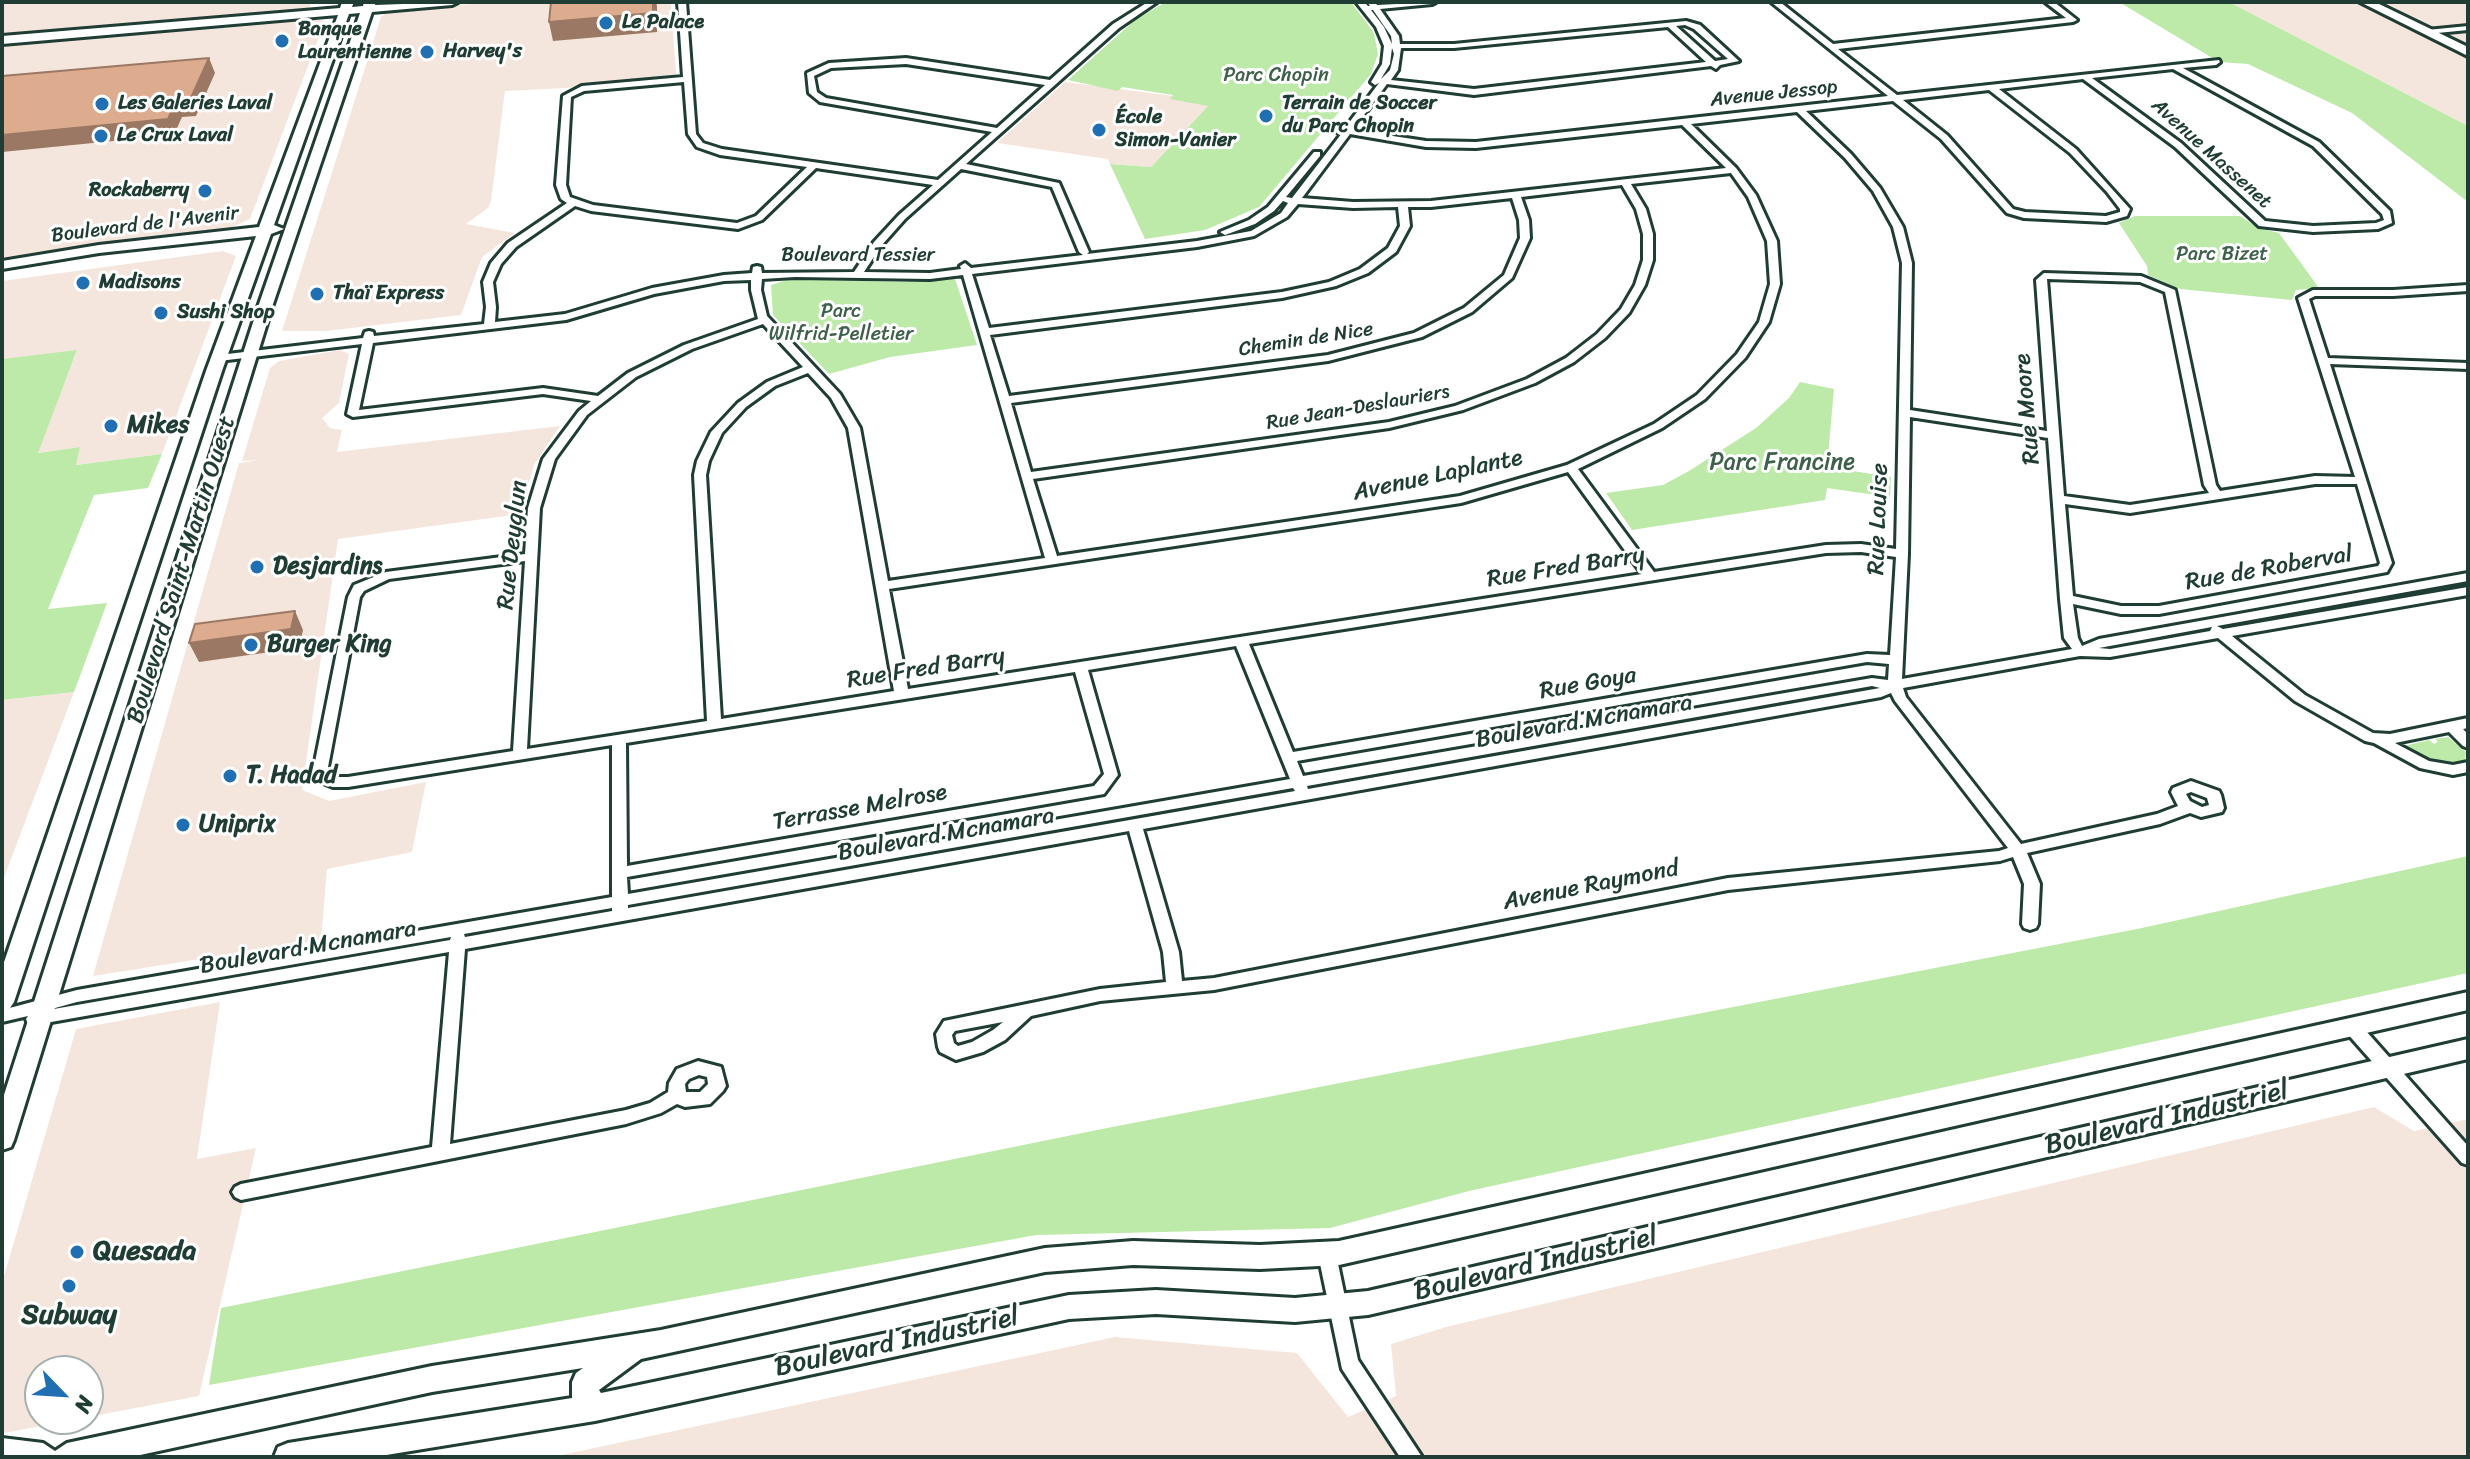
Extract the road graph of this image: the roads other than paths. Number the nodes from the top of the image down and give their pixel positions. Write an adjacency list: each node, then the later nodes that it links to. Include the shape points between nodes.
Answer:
1 (452, 2): 10 (street)
2 (682, 2): 23 (street)
3 (1153, 2): 25 (street, via 1123,20)
4 (1432, 2): 9 (street)
5 (1776, 2): 17 (street)
6 (2049, 2): 17 (street, via 2073,20)
7 (2366, 2): 14 (street)
8 (344, 5): 10 (street); 13 (street); 15 (street); 43 (street, Boulevard Saint-Martin Ouest)
9 (1368, 5): 16 (street, via 1391,29)
10 (369, 6): 42 (street, Boulevard Saint-Martin Ouest)
11 (1669, 24): 16 (street, via 1454,46); 20 (street); 20 (street, via 1693,25 1735,60)
12 (2468, 28): 14 (street)
13 (2, 30)
14 (2427, 32): 18 (street)
15 (2, 40)
16 (1393, 46): 24 (street, Boulevard Tessier)
17 (1831, 47): 27 (street)
18 (2468, 52)
19 (2216, 62): 21 (street, Avenue Jessop)
20 (1716, 66): 24 (street, via 1474,92)
21 (2175, 67): 22 (street, Avenue Jessop); 22 (street, Avenue Massenet, via 2316,144 2389,221 2323,229 2262,224 2192,156)
22 (2085, 77): 26 (street, Avenue Jessop)
23 (688, 79): 32 (street, via 692,134 700,145); 40 (street, via 582,89 567,96 561,185)
24 (1381, 81): 30 (street, Boulevard Tessier)
25 (1052, 83): 31 (street); 31 (street, via 906,61 825,67 810,75 813,93 823,100)
26 (1991, 87): 27 (street, Avenue Jessop); 27 (street, via 2079,157 2123,206 2124,214 2106,219 2010,211 1956,148)
27 (1897, 99): 28 (street, Avenue Jessop)
28 (1799, 109): 29 (street, Avenue Jessop); 62 (street, Rue Louise, via 1868,178 1900,233 1909,283)
29 (1683, 121): 30 (street, Avenue Jessop, via 1460,146); 34 (street, Avenue Laplante)
30 (1341, 130): 38 (street, Boulevard Tessier); 39 (street, Boulevard Tessier)
31 (999, 131): 33 (street)
32 (815, 164): 35 (street); 40 (street, via 761,216 743,226)
33 (960, 166): 35 (street); 44 (street, via 1056,185)
34 (1733, 170): 36 (street); 64 (street, Avenue Laplante, via 1753,197 1772,241 1774,292 1760,330 1727,372 1693,403 1649,432)
35 (941, 183): 48 (street, via 884,236)
36 (1625, 183): 37 (street); 65 (street, Rue Jean-Deslauriers, via 1648,234 1648,260 1637,292 1620,318 1594,342 1531,381 1459,408 1389,425)
37 (1516, 195): 41 (street); 61 (street, Chemin de Nice, via 1525,232 1512,270 1476,305 1418,335 1342,355)
38 (1281, 199): 39 (street); 44 (street, Boulevard Tessier, via 1258,219 1225,232)
39 (1293, 201): 41 (street); 46 (street, Boulevard Tessier, via 1278,221 1248,235)
40 (573, 203): 52 (street, via 499,258 488,282)
41 (1403, 205): 53 (street, via 1405,226 1392,250 1371,267 1332,284)
42 (291, 232): 43 (street, Boulevard de l'Avenir); 55 (street, Boulevard Saint-Martin Ouest)
43 (264, 235): 45 (street, Boulevard de l'Avenir, via 83,251); 49 (street, Boulevard de l'Avenir); 56 (street, Boulevard Saint-Martin Ouest)
44 (1084, 252): 46 (street, Boulevard Tessier)
45 (2, 265)
46 (966, 268): 48 (street, Boulevard Tessier, via 909,277); 53 (street)
47 (757, 272): 48 (street, Boulevard Tessier); 51 (street); 52 (street, Boulevard Tessier, via 665,288 566,317)
48 (859, 272)
49 (2, 275)
50 (2468, 288): 57 (street, Rue de Roberval, via 2305,295)
51 (764, 320): 59 (street); 60 (street, Rue Deyglun, via 664,357)
52 (490, 322): 54 (street, Boulevard Tessier)
53 (985, 332): 61 (street)
54 (369, 337): 55 (street, Boulevard Tessier); 60 (street, via 353,414 543,391)
55 (252, 351): 56 (street, Boulevard Tessier); 106 (street, Boulevard Saint-Martin Ouest)
56 (220, 354): 105 (street, Boulevard Saint-Martin Ouest)
57 (2325, 361): 58 (street); 66 (street, Rue de Roberval)
58 (2466, 368)
59 (809, 369): 74 (street, via 841,403 854,428); 87 (street, via 777,381 742,405 717,432 703,461)
60 (598, 399): 70 (street, Rue Deyglun, via 567,431 544,469 535,500)
61 (1005, 400): 65 (street)
62 (1906, 413): 63 (street); 69 (street, Rue Louise)
63 (2052, 435): 67 (street, Rue Moore, via 2042,278 2158,283 2173,296); 68 (street, Rue Moore)
64 (1571, 468): 71 (street, Avenue Laplante, via 1434,504); 72 (street)
65 (1027, 476): 71 (street)
66 (2362, 481): 67 (street, via 2323,479); 77 (street, Rue de Roberval, via 2386,563 2383,569)
67 (2216, 495): 68 (street, via 2124,509)
68 (2058, 499): 76 (street, Rue Moore)
69 (1902, 554): 72 (street, Rue Fred Barry, via 1826,549); 82 (street, Rue Louise)
70 (530, 557): 92 (street, Rue Deyglun); 92 (street, Rue Fred Barry, via 386,576 359,588 321,771 329,781 348,782)
71 (1052, 562): 74 (street, Avenue Laplante)
72 (1651, 577): 80 (street, Rue Fred Barry)
73 (2468, 577): 78 (street, Boulevard Mcnamara)
74 (883, 586): 85 (street)
75 (2468, 591): 79 (street, Boulevard Mcnamara)
76 (2066, 599): 77 (street, Rue de Roberval, via 2130,611); 81 (street, Rue Moore, via 2071,638)
77 (2189, 605): 78 (street)
78 (2208, 623): 79 (street); 81 (street, Boulevard Mcnamara, via 2099,643)
79 (2220, 635): 81 (street, Boulevard Mcnamara, via 2110,653); 89 (street, via 2300,698)
80 (1241, 641): 83 (street, Rue Fred Barry); 93 (street)
81 (2080, 652): 84 (street, Boulevard Mcnamara)
82 (1897, 660): 84 (street, Rue Louise); 93 (street, Rue Goya, via 1867,658)
83 (1080, 667): 85 (street, Rue Fred Barry); 99 (street, Terrasse Melrose, via 1110,771 1106,785 1089,793)
84 (1895, 685): 95 (street, Boulevard Mcnamara, via 1881,693); 98 (street)
85 (902, 695): 87 (street, Rue Fred Barry)
86 (2468, 723): 88 (street)
87 (714, 724): 90 (street, Rue Fred Barry)
88 (2452, 726): 89 (street); 91 (street)
89 (2378, 739): 94 (street, via 2435,768)
90 (619, 740): 92 (street, Rue Fred Barry); 99 (street)
91 (2468, 743)
92 (520, 756)
93 (1287, 758): 95 (street)
94 (2468, 767)
95 (1301, 790): 97 (street, Boulevard Mcnamara); 100 (street, Boulevard Mcnamara)
96 (2188, 808): 98 (street, Avenue Raymond)
97 (1135, 826): 100 (street, Boulevard Mcnamara); 103 (street, via 1171,952)
98 (2018, 850): 101 (street, via 2032,884); 103 (street, Avenue Raymond, via 1994,857 1728,884 1214,984)
99 (619, 873): 100 (street)
100 (620, 909): 102 (street, Boulevard Mcnamara)
101 (2030, 924)
102 (458, 938): 106 (street, Boulevard Mcnamara); 114 (street)
103 (1175, 986): 107 (street, Avenue Raymond)
104 (2468, 1001): 109 (street, Boulevard Industriel)
105 (2, 1002)
106 (43, 1010): 108 (street, Boulevard Mcnamara); 113 (street, Boulevard Saint-Martin Ouest)
107 (1025, 1011)
108 (2, 1017)
109 (2352, 1027): 111 (street); 117 (street, Boulevard Industriel)
110 (2468, 1049): 111 (street, Boulevard Industriel)
111 (2388, 1068): 115 (street); 118 (street, Boulevard Industriel)
112 (677, 1095): 114 (street, via 638,1114)
113 (2, 1140)
114 (440, 1153): 116 (street)
115 (2468, 1158)
116 (241, 1192)
117 (1327, 1254): 118 (street); 119 (street, Boulevard Industriel, via 1061,1258)
118 (1337, 1307): 120 (street, Boulevard Industriel, via 1274,1310 1156,1302 1069,1307); 125 (street, via 1349,1363)
119 (638, 1347): 120 (street, Boulevard Industriel, via 586,1382 584,1393); 123 (street, Boulevard Industriel, via 432,1379)
120 (595, 1408): 124 (street, Boulevard Industriel)
121 (2, 1452): 122 (street)
122 (43, 1457)
123 (67, 1457)
124 (288, 1457)
125 (1412, 1457)

